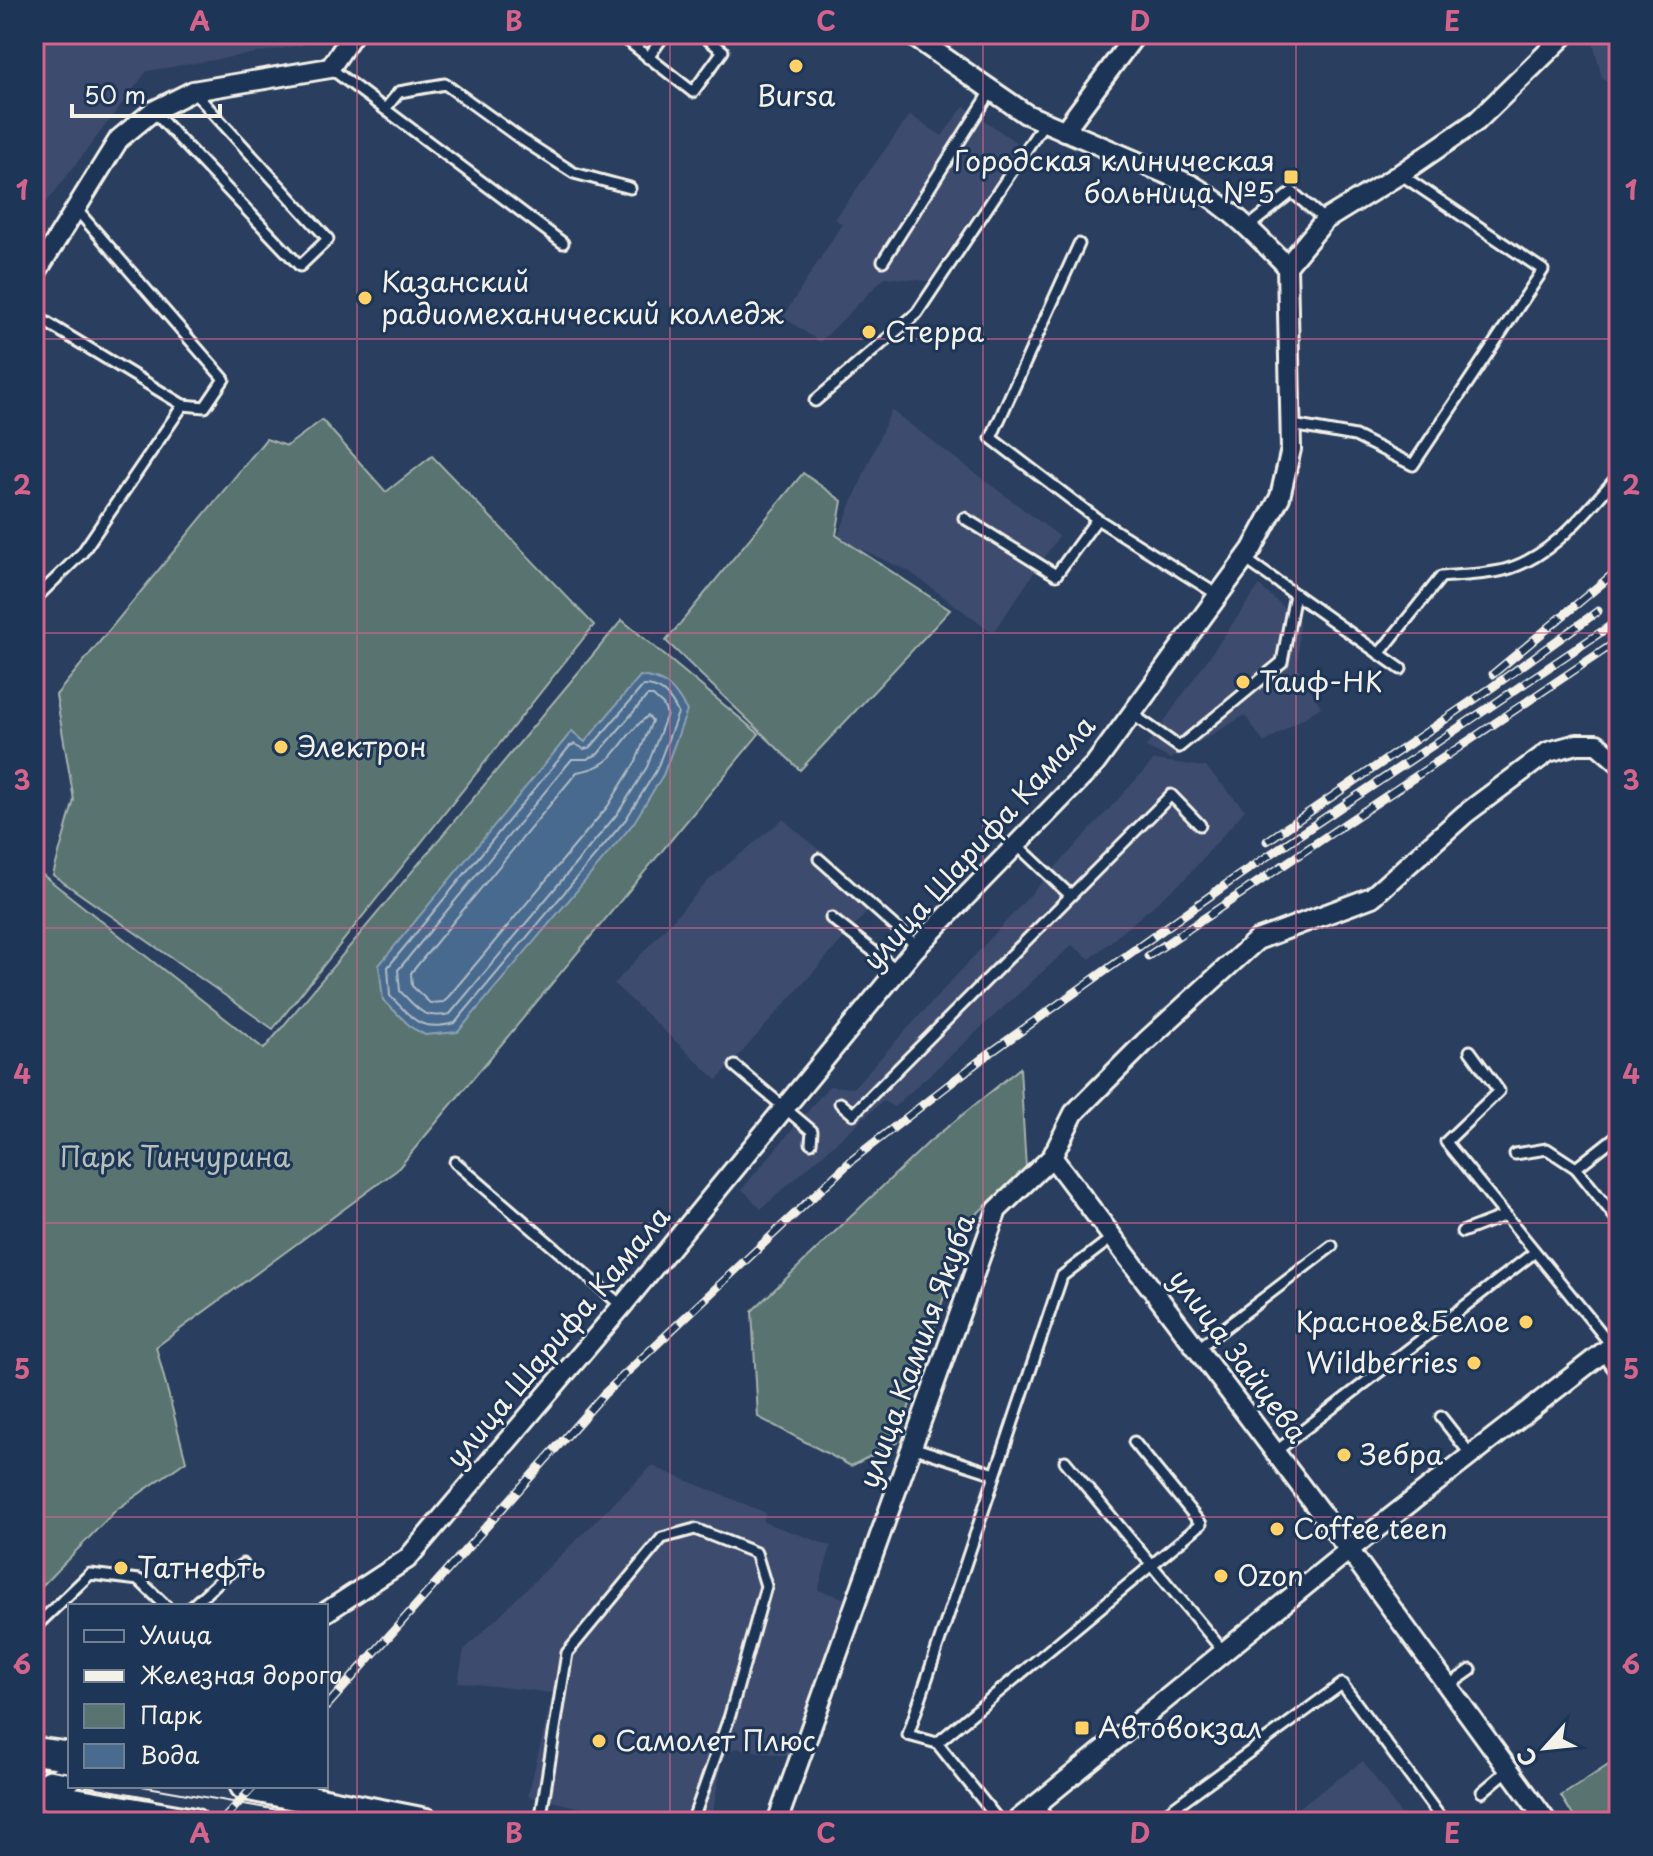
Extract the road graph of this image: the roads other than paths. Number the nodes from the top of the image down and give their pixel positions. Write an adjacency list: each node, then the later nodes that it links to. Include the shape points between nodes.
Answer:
1 (353, 34): 9 (street)
2 (619, 34): 8 (lane)
3 (665, 34): 8 (lane)
4 (701, 34): 8 (lane, via 723,51 693,92)
5 (910, 34): 10 (street)
6 (1136, 34): 15 (street)
7 (1566, 34): 16 (street, via 1477,121)
8 (648, 58)
9 (330, 68): 11 (street); 12 (lane)
10 (992, 90): 14 (street); 23 (lane)
11 (193, 91): 13 (street); 13 (lane, via 328,239 300,266)
12 (385, 109): 17 (lane, via 399,92 445,84 574,173); 21 (lane)
13 (153, 111): 18 (street, via 119,139)
14 (1044, 123): 15 (street); 27 (lane, via 917,313)
15 (1064, 131): 20 (street, via 1192,185)
16 (1400, 174): 19 (street); 29 (lane, via 1543,270 1413,465 1355,436)
17 (630, 188)
18 (76, 209): 25 (street); 28 (lane, via 224,379 205,407)
19 (1325, 220): 20 (lane, via 1292,192); 24 (street)
20 (1248, 227): 24 (street)
21 (563, 243)
22 (1079, 244): 32 (lane, via 991,438)
23 (883, 261)
24 (1287, 266): 29 (street, улица Шарифа Камала)
25 (34, 276)
26 (34, 315): 28 (lane)
27 (815, 401)
28 (183, 405): 36 (lane, via 82,553)
29 (1292, 425): 33 (street, улица Шарифа Камала, via 1280,497)
30 (1619, 475): 37 (lane, via 1562,538 1522,563 1503,571 1441,577)
31 (964, 518): 32 (lane, via 1056,575)
32 (1097, 519): 35 (lane)
33 (1245, 559): 34 (lane); 35 (street, улица Шарифа Камала)
34 (1295, 594): 37 (lane); 39 (lane, via 1282,662 1179,747)
35 (1218, 595): 39 (street, улица Шарифа Камала)
36 (34, 600)
37 (1379, 654): 38 (lane)
38 (1401, 669)
39 (1132, 714): 42 (street, улица Шарифа Камала, via 1095,764)
40 (1619, 763): 55 (street, улица Камиля Якуба, via 1597,744 1548,752 1465,814 1372,897 1257,940 1074,1113)
41 (1200, 825): 44 (lane, via 1171,795)
42 (1017, 845): 44 (lane); 46 (street, улица Шарифа Камала)
43 (819, 859): 46 (lane)
44 (1070, 895): 50 (lane, via 853,1114)
45 (831, 918): 47 (lane)
46 (918, 947): 47 (street, улица Шарифа Камала)
47 (898, 970): 51 (street, улица Шарифа Камала)
48 (1470, 1051): 58 (lane, via 1499,1091 1446,1142)
49 (735, 1066): 51 (lane)
50 (840, 1103)
51 (785, 1107): 53 (lane, via 812,1131); 64 (street, улица Шарифа Камала)
52 (1619, 1134): 57 (lane)
53 (811, 1143)
54 (1515, 1154): 57 (lane, via 1547,1149)
55 (1052, 1157): 61 (street, улица Зайцева); 70 (street, улица Камиля Якуба, via 997,1210)
56 (455, 1162): 64 (lane)
57 (1576, 1168): 59 (lane)
58 (1506, 1215): 60 (lane); 63 (lane)
59 (1619, 1222)
60 (1462, 1232)
61 (1113, 1237): 66 (street, улица Зайцева); 74 (lane, via 1062,1276)
62 (1332, 1246): 66 (lane)
63 (1535, 1252): 65 (lane); 71 (lane)
64 (622, 1306): 80 (street, улица Шарифа Камала, via 407,1559)
65 (1611, 1346): 67 (lane); 72 (street)
66 (1197, 1349): 71 (street, улица Зайцева)
67 (1619, 1376)
68 (1441, 1417): 72 (lane)
69 (1134, 1442): 77 (lane, via 1201,1524)
70 (912, 1447): 74 (lane); 100 (street, улица Камиля Якуба)
71 (1275, 1452): 75 (street, улица Зайцева)
72 (1471, 1455): 75 (street)
73 (1065, 1461): 77 (lane)
74 (995, 1474): 85 (lane, via 908,1735)
75 (1349, 1550): 82 (street); 84 (street, улица Зайцева)
76 (243, 1564): 79 (lane)
77 (1153, 1565): 82 (lane); 85 (lane)
78 (164, 1604): 81 (lane, via 139,1580 90,1574)
79 (194, 1604)
80 (328, 1611)
81 (34, 1628)
82 (1224, 1652): 94 (street)
83 (1471, 1670): 84 (lane)
84 (1448, 1686): 88 (street, улица Зайцева)
85 (937, 1743): 101 (lane)
86 (34, 1751): 87 (main road)
87 (68, 1756)
88 (1508, 1770): 92 (lane); 105 (street, улица Зайцева)
89 (68, 1777): 91 (main road)
90 (254, 1788): 97 (main road)
91 (34, 1792): 93 (main road)
92 (1482, 1792)
93 (93, 1804): 96 (main road)
94 (1037, 1804): 102 (street); 103 (lane)
95 (1446, 1819): 104 (lane, via 1342,1684)
96 (194, 1822)
97 (426, 1822)
98 (540, 1822): 99 (lane, via 567,1653 662,1538 695,1529 756,1553 766,1586 730,1715)
99 (692, 1822)
100 (777, 1822)
101 (1000, 1822)
102 (1015, 1822)
103 (1050, 1822)
104 (1154, 1822)
105 (1547, 1822)

